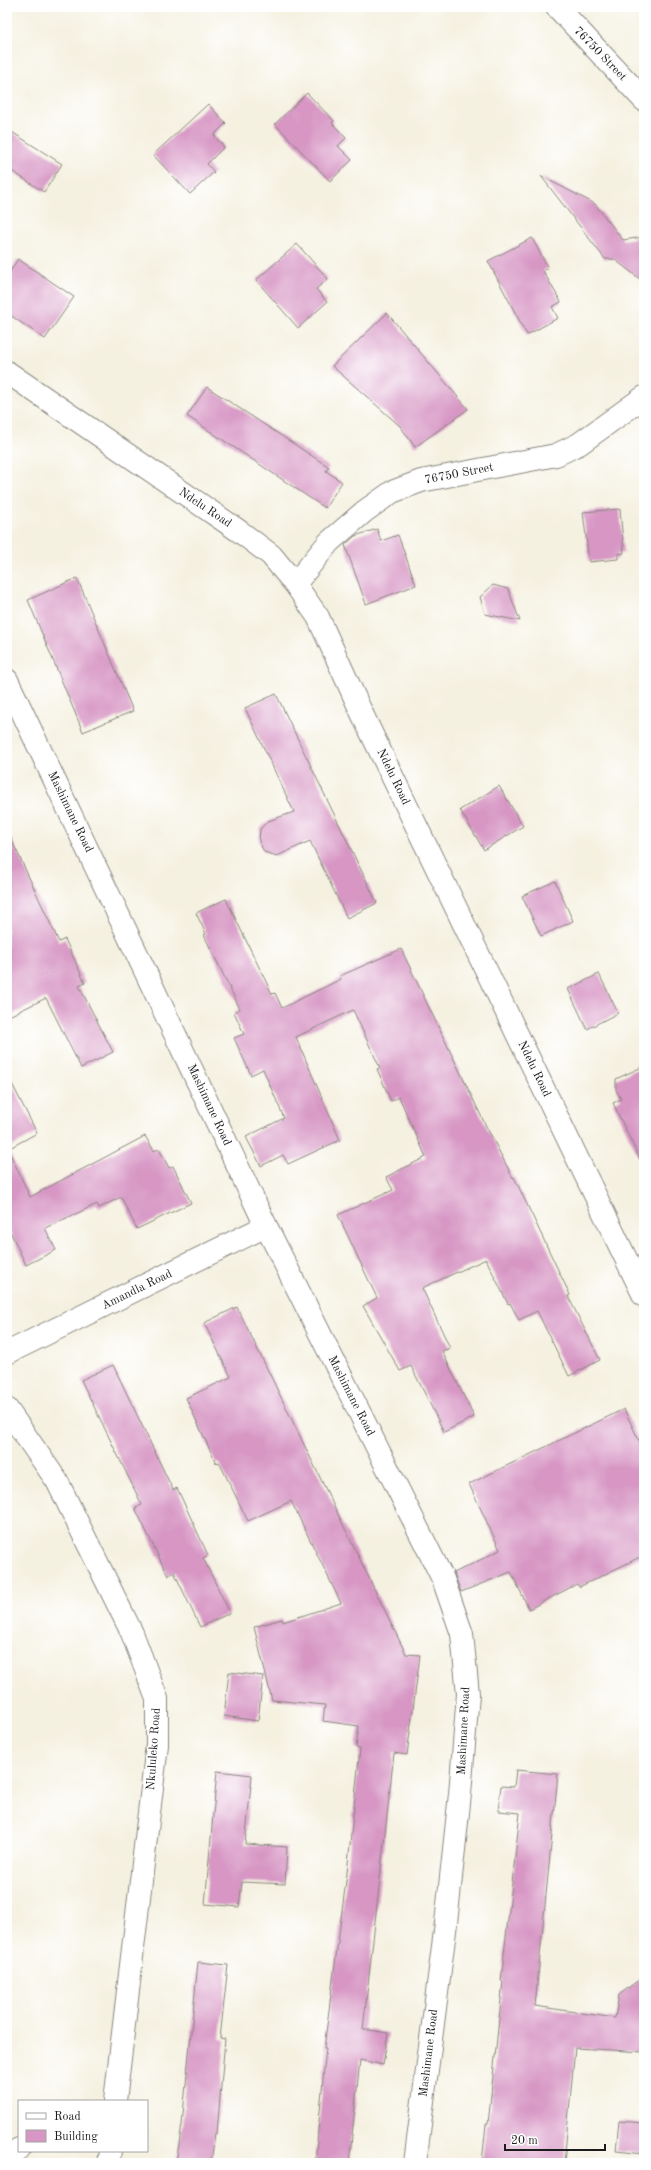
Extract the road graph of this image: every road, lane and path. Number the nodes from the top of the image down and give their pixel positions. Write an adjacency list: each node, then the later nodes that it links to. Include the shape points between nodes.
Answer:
1 (557, 7): 2 (street, 76750 Street)
2 (644, 100)
3 (7, 372): 5 (street, Ndelu Road, via 239,531 270,555)
4 (644, 397): 5 (street, 76750 Street, via 579,444 556,455 420,481 392,492 329,542)
5 (295, 584): 8 (street, Ndelu Road, via 318,617)
6 (7, 680): 7 (street, Mashimane Road)
7 (266, 1226): 9 (street, Amandla Road); 16 (street, Mashimane Road, via 443,1579 462,1634 468,1694 460,1794)
8 (644, 1296)
9 (7, 1353)
10 (7, 1409): 11 (street, Nkululeko Road, via 57,1481 132,1633 157,1699 157,1745)
11 (115, 2100)
12 (18, 2150): 14 (street)
13 (110, 2152): 15 (street)
14 (7, 2157)
15 (108, 2163)
16 (415, 2163)

